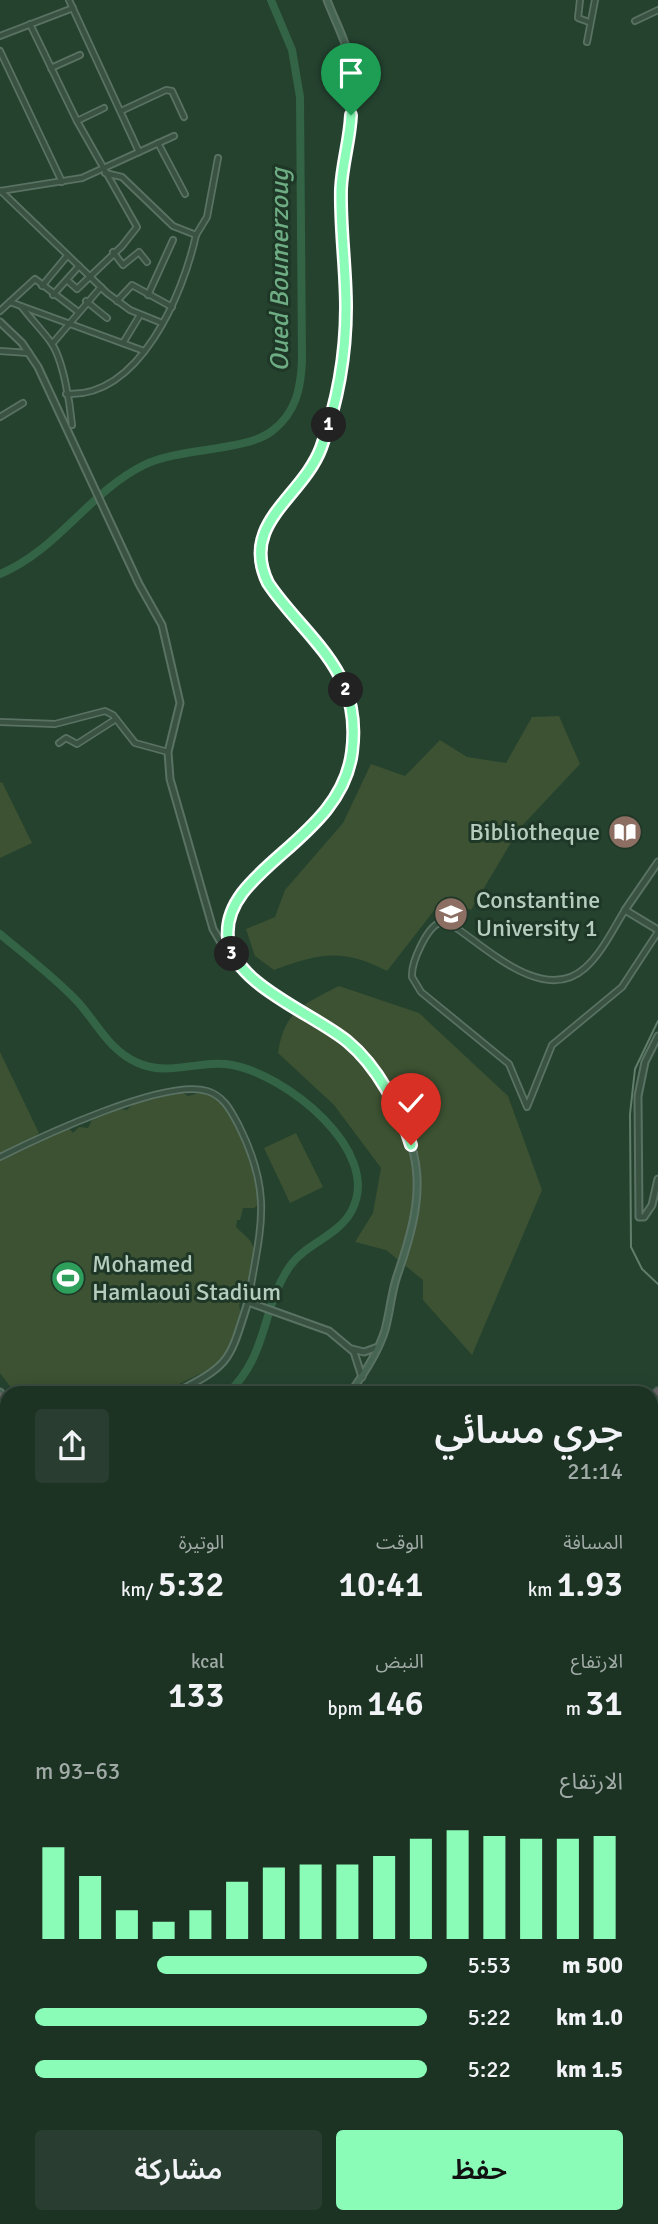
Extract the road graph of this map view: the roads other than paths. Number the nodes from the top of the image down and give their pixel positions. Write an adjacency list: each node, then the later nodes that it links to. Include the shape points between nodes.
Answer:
1 (327, 0): 67 (main road, via 352,76 350,133 341,187 345,335 334,404 319,452 303,481 266,527 260,559 272,589 338,674 352,711 353,744 347,779 329,810 248,884 232,906 228,941 236,960)
2 (580, 0): 8 (street, via 578,18)
3 (595, 0): 8 (street)
4 (71, 1): 5 (street)
5 (73, 8): 9 (street); 16 (street)
6 (658, 10): 7 (street)
7 (635, 21)
8 (589, 22): 11 (street)
9 (30, 24): 10 (street); 14 (street)
10 (0, 36)
11 (587, 42)
12 (0, 51): 24 (street)
13 (80, 55): 14 (street)
14 (51, 68): 18 (street)
15 (104, 108): 18 (street)
16 (121, 111): 17 (street, via 166,90 172,91); 21 (street)
17 (184, 117)
18 (76, 121): 23 (street)
19 (174, 136): 20 (street)
20 (158, 143): 21 (street); 26 (street)
21 (139, 152): 23 (street)
22 (218, 158): 27 (street, via 208,217)
23 (103, 171): 24 (street); 27 (street, via 122,177 160,217); 29 (street, via 136,227)
24 (62, 182): 25 (street)
25 (1, 191): 30 (street)
26 (186, 194)
27 (196, 235): 43 (street)
28 (173, 240): 38 (street)
29 (113, 252): 31 (street, via 123,265 139,252); 33 (street)
30 (67, 256): 32 (street); 35 (street)
31 (146, 262)
32 (79, 266): 33 (street); 34 (street)
33 (90, 276): 34 (street, via 77,289); 36 (street)
34 (67, 280): 37 (street)
35 (42, 286): 37 (street); 41 (street, via 36,279)
36 (101, 287): 39 (street); 40 (street)
37 (53, 295): 44 (street)
38 (148, 295): 40 (street, via 132,285); 43 (street)
39 (86, 301): 44 (street); 47 (street)
40 (117, 301): 46 (street)
41 (10, 302): 42 (street); 45 (street)
42 (20, 306): 50 (street); 52 (street)
43 (172, 307): 49 (street)
44 (77, 311): 50 (street)
45 (0, 312)
46 (140, 315): 49 (street); 51 (street)
47 (107, 318)
48 (0, 322): 55 (street)
49 (162, 323): 54 (street)
50 (69, 324): 51 (street); 52 (street)
51 (123, 342): 54 (street)
52 (52, 344): 56 (street, via 65,373)
53 (0, 351): 55 (street)
54 (144, 351): 56 (street, via 109,384 93,392)
55 (29, 353): 63 (street, via 162,625 179,711)
56 (66, 394): 59 (street)
57 (23, 403): 58 (street)
58 (0, 417)
59 (72, 425)
60 (116, 719): 61 (street, via 99,711 55,724); 62 (street, via 76,744 66,738); 63 (street, via 135,743)
61 (0, 722)
62 (59, 743)
63 (168, 752): 67 (street, via 170,779 213,929 234,965)
64 (658, 862): 65 (street)
65 (625, 910): 66 (street); 66 (street, via 588,965 565,979 536,979 442,922 432,928 413,964 412,978 421,992 509,1064 527,1107 552,1045 622,987)
66 (658, 931)
67 (252, 978): 72 (main road, via 349,1043 389,1094 408,1133 418,1174 417,1210)
68 (658, 1036): 70 (street, via 645,1062 638,1096 639,1217 649,1212)
69 (0, 1157): 71 (street, via 125,1104 187,1091 214,1094 229,1108 240,1129 263,1196)
70 (658, 1179)
71 (248, 1302): 73 (street, via 329,1331); 75 (street, via 234,1350 225,1364)
72 (378, 1348): 73 (street); 74 (main road)
73 (352, 1349): 74 (street)
74 (362, 1377): 76 (main road)
75 (187, 1386)
76 (355, 1386)

